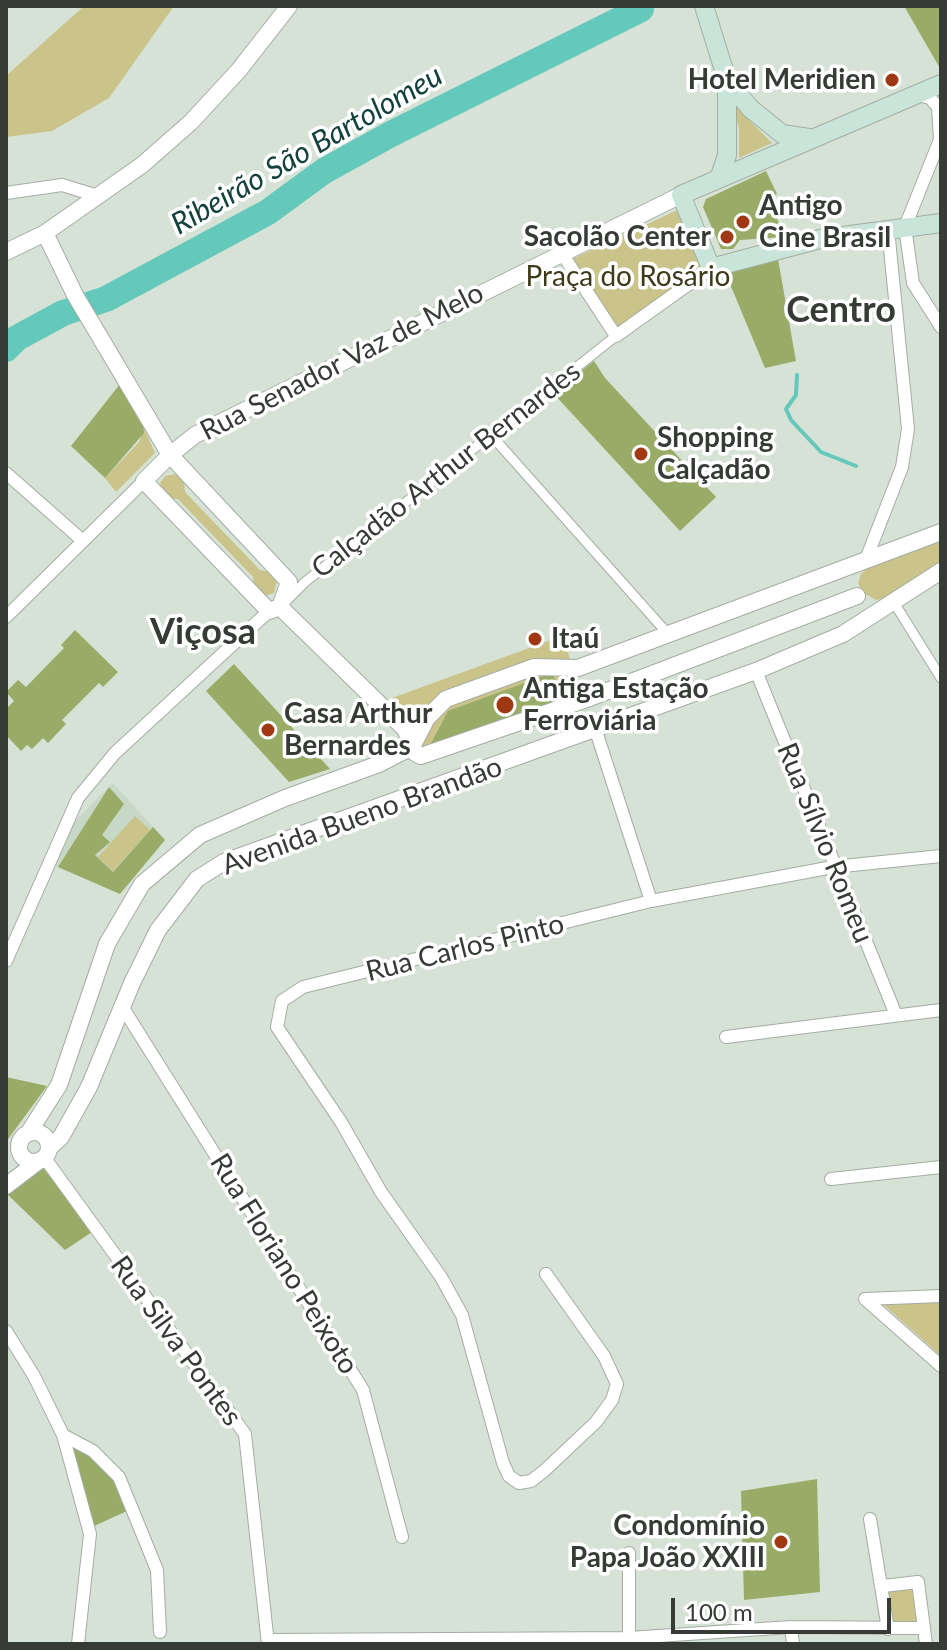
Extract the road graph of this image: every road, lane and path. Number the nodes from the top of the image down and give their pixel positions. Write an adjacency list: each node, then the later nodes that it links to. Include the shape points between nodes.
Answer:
1 (289, 6): 11 (street, via 191,122)
2 (704, 6): 3 (main road)
3 (727, 80): 6 (main road, via 782,134); 8 (main road, via 727,144)
4 (941, 84): 5 (main road)
5 (918, 95): 6 (main road); 7 (street, via 938,107)
6 (812, 138): 8 (main road)
7 (940, 138): 13 (street)
8 (720, 176): 10 (main road)
9 (6, 193): 11 (street, via 62,185)
10 (681, 195): 16 (street, Rua Senador Vaz de Melo); 17 (main road)
11 (98, 196): 14 (street)
12 (941, 223): 13 (main road)
13 (896, 228): 17 (main road, via 820,239); 18 (street, via 913,283); 26 (street, via 908,429 902,467)
14 (45, 233): 15 (street); 21 (street, via 84,311)
15 (6, 252)
16 (561, 252): 19 (street); 21 (street, Rua Senador Vaz de Melo, via 195,435)
17 (711, 268): 19 (street)
18 (941, 327)
19 (616, 336): 20 (street, Calçadão Arthur Bernardes)
20 (491, 435): 30 (street, Calçadão Arthur Bernardes); 32 (street)
21 (170, 455): 23 (street, Rua Senador Vaz de Melo); 30 (street, via 289,582)
22 (6, 473): 25 (street)
23 (144, 481): 25 (street); 30 (street)
24 (941, 532): 26 (street)
25 (83, 541): 31 (street)
26 (865, 562): 28 (street, via 855,574); 32 (street)
27 (941, 571): 29 (street, Avenida Bueno Brandão)
28 (857, 596): 29 (street, via 870,606); 36 (street, via 431,756 421,756)
29 (890, 603): 33 (street, Avenida Bueno Brandão, via 843,634); 34 (street)
30 (274, 609): 36 (street, via 405,729); 40 (street, via 115,753 78,798)
31 (6, 617)
32 (668, 634): 36 (street, via 578,668 534,667 446,699 427,718)
33 (756, 671): 35 (street, Avenida Bueno Brandão); 38 (street, Rua Sílvio Romeu)
34 (941, 678)
35 (596, 731): 39 (street); 41 (street, Avenida Bueno Brandão, via 224,862 197,879 158,930)
36 (412, 747): 45 (street, via 200,835 142,884 107,944 59,1085)
37 (941, 856): 38 (street, Rua Carlos Pinto)
38 (833, 867): 39 (street, Rua Carlos Pinto); 43 (street, Rua Sílvio Romeu)
39 (651, 901): 50 (street, Rua Carlos Pinto, via 303,987 282,1001 277,1027 462,1315 483,1401 509,1476 519,1483 544,1471 596,1422 617,1384 604,1356)
40 (6, 961)
41 (123, 1008): 46 (street, Avenida Bueno Brandão, via 89,1087 61,1137); 56 (street, Rua Floriano Peixoto, via 363,1390)
42 (941, 1010): 43 (street)
43 (896, 1015): 44 (street)
44 (726, 1037)
45 (18, 1142): 46 (street, via 25,1159); 46 (street, via 43,1135)
46 (44, 1155): 49 (street, Avenida Bueno Brandão); 64 (street, Rua Silva Pontes, via 245,1434)
47 (941, 1167): 48 (street)
48 (831, 1179)
49 (6, 1186)
50 (546, 1274)
51 (941, 1296): 53 (street, via 865,1299)
52 (6, 1331): 54 (street)
53 (941, 1366)
54 (63, 1435): 62 (street, via 93,1451 119,1477 157,1570); 65 (street, via 90,1534)
55 (870, 1519): 58 (street)
56 (402, 1537)
57 (629, 1553): 63 (street)
58 (883, 1586): 60 (street, via 918,1582); 61 (street)
59 (791, 1627): 61 (street); 63 (street); 66 (street)
60 (924, 1628): 61 (street); 67 (street)
61 (888, 1629)
62 (160, 1632)
63 (629, 1638): 64 (street)
64 (268, 1642)
65 (78, 1644)
66 (793, 1644)
67 (926, 1644)

